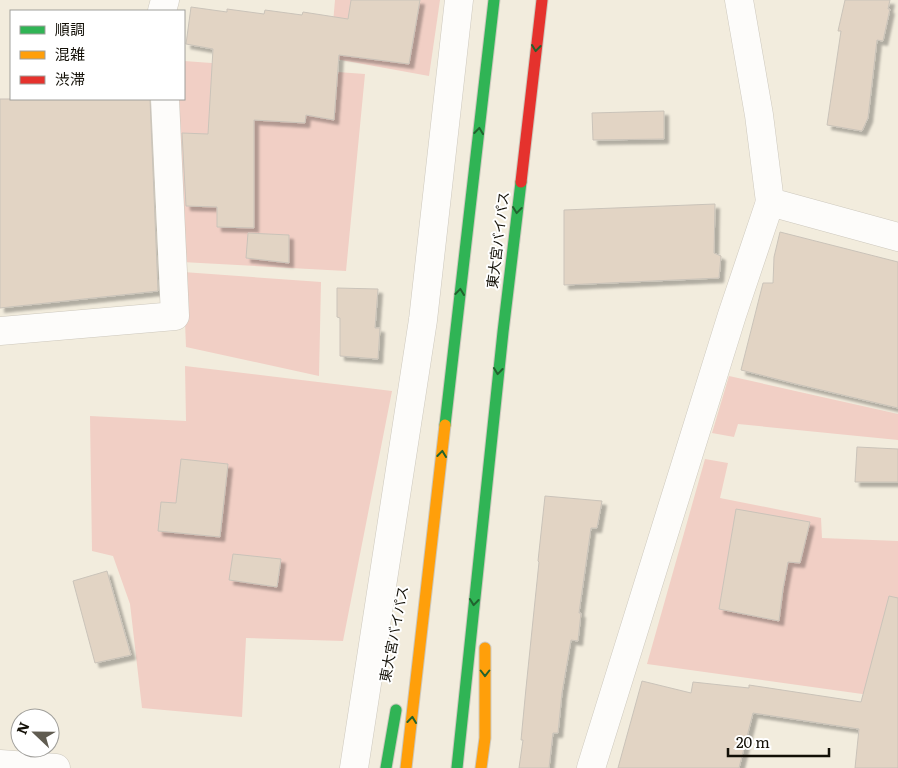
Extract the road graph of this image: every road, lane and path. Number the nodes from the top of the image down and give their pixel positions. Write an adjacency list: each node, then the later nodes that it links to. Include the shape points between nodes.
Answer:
1 (459, 0): 17 (street, via 423,320)
2 (494, 0): 9 (highway, 東大宮バイパス, one-way to 2)
3 (542, 0): 10 (highway, 東大宮バイパス, one-way to 10)
4 (739, 0): 6 (street)
5 (165, 100): 8 (street, via 175,316)
6 (770, 202): 7 (street); 22 (street, via 729,324)
7 (898, 237)
8 (0, 331)
9 (439, 477): 12 (highway, 東大宮バイパス); 19 (highway, 東大宮バイパス, one-way to 9)
10 (487, 484): 11 (highway, 東大宮バイパス); 20 (highway, 東大宮バイパス, one-way to 20)
11 (486, 601)
12 (410, 632)
13 (485, 640): 21 (highway, one-way to 21)
14 (397, 700): 18 (highway, 東大宮バイパス)
15 (0, 764): 16 (street)
16 (56, 768)
17 (354, 768)
18 (386, 768)
19 (406, 768)
20 (457, 768)
21 (482, 768)
22 (592, 768)

